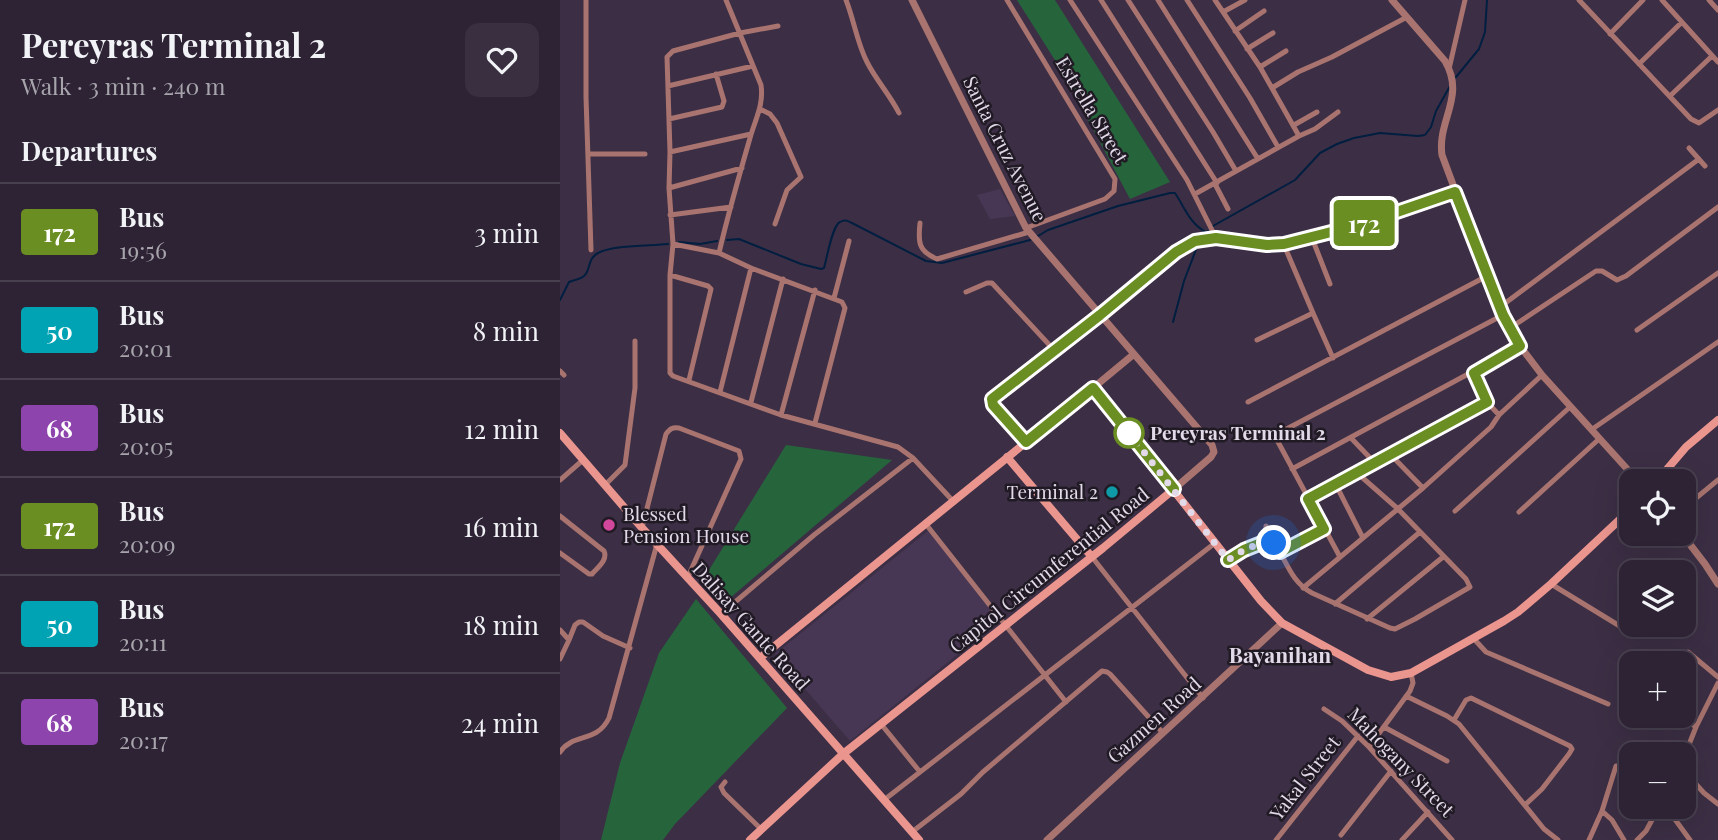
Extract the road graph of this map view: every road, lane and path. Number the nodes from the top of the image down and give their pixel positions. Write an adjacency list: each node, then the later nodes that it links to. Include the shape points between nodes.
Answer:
1 (586, 0): 53 (street)
2 (726, 0): 26 (street)
3 (846, 0): 44 (street, via 863,54)
4 (912, 0): 70 (street, Santa Cruz Avenue)
5 (1007, 0): 70 (street, Estrella Street, via 1115,179 1114,191 1105,199)
6 (1101, 0): 60 (street)
7 (1128, 0): 59 (street)
8 (1158, 0): 55 (street)
9 (1187, 0): 50 (street)
10 (1214, 0): 20 (street)
11 (1245, 0): 20 (street)
12 (1392, 0): 22 (street)
13 (1465, 0): 36 (street)
14 (1579, 0): 28 (street)
15 (1643, 0): 28 (street)
16 (1661, 0): 23 (street)
17 (1710, 0): 19 (street)
18 (1072, 1): 63 (street)
19 (1717, 6)
20 (1223, 12): 25 (street)
21 (1264, 12): 25 (street)
22 (1407, 17): 36 (street); 39 (street)
23 (1682, 22): 31 (street); 33 (street)
24 (778, 26): 26 (street)
25 (1235, 31): 29 (street)
26 (740, 33): 34 (street); 38 (street, via 671,52 667,57)
27 (1273, 33): 29 (street)
28 (1610, 34): 33 (street)
29 (1247, 49): 35 (street)
30 (1286, 51): 35 (street)
31 (1712, 56): 32 (street); 40 (street)
32 (1718, 62)
33 (1639, 64): 40 (street)
34 (753, 66): 37 (street); 41 (street, via 761,86)
35 (1260, 68): 39 (street)
36 (1449, 69): 62 (street, via 1453,89 1441,148)
37 (716, 74): 38 (street); 46 (street, via 722,107)
38 (668, 86): 46 (street)
39 (1272, 88): 47 (street)
40 (1670, 96): 42 (street, via 1695,122)
41 (760, 109): 48 (street); 69 (street, via 777,123 801,177 787,190)
42 (1718, 110)
43 (1317, 112): 47 (street)
44 (899, 113)
45 (1338, 113): 49 (street)
46 (669, 120): 52 (street)
47 (1294, 125): 49 (street)
48 (751, 134): 52 (street); 58 (street)
49 (1298, 136): 50 (street)
50 (1278, 147): 55 (street)
51 (1689, 148): 56 (street)
52 (670, 152): 61 (street)
53 (588, 154): 54 (street); 76 (street)
54 (645, 155)
55 (1258, 159): 59 (street)
56 (1699, 159): 57 (street); 87 (street)
57 (1705, 166)
58 (742, 168): 61 (street); 64 (street)
59 (1236, 171): 60 (street)
60 (1216, 183): 63 (street); 66 (street)
61 (669, 188): 67 (street)
62 (1455, 192): 71 (street); 81 (street)
63 (1195, 194): 72 (street)
64 (731, 207): 67 (street); 77 (street)
65 (1718, 207): 90 (street, via 1626,276 1617,279 1596,271)
66 (1228, 209)
67 (670, 215): 74 (street)
68 (920, 223): 70 (street, via 920,245 937,259)
69 (775, 225)
70 (1028, 230): 89 (street, Santa Cruz Avenue)
71 (1312, 237): 75 (street); 83 (street)
72 (1216, 238): 75 (street); 89 (street, via 1195,241 1176,252)
73 (849, 241): 86 (street)
74 (673, 244): 77 (street); 80 (street)
75 (1284, 244): 88 (street)
76 (592, 250)
77 (719, 253): 78 (street)
78 (751, 268): 82 (street); 103 (street)
79 (1718, 273): 91 (street)
80 (670, 275): 101 (street, via 670,373); 101 (street, via 711,289)
81 (1487, 276): 87 (street); 98 (street)
82 (782, 279): 84 (street); 104 (street)
83 (1330, 284)
84 (815, 290): 86 (street); 108 (street)
85 (966, 292): 96 (street, via 992,283)
86 (834, 298): 111 (street, via 845,308)
87 (1502, 311): 90 (street); 122 (street, via 1277,434)
88 (1312, 313): 92 (street); 98 (street)
89 (1100, 315): 96 (street); 97 (street, Santa Cruz Avenue)
90 (1510, 328): 95 (street)
91 (1636, 330)
92 (1257, 340)
93 (635, 341): 129 (street, via 635,388 625,465)
94 (1718, 342): 112 (street)
95 (1520, 346): 99 (street); 100 (street)
96 (1054, 350): 116 (street, via 992,399)
97 (1134, 354): 102 (street); 131 (street, Santa Cruz Avenue, via 1214,448 1209,460)
98 (1333, 358): 105 (street)
99 (1474, 373): 106 (street); 114 (street)
100 (1542, 375): 107 (street); 109 (street)
101 (688, 380): 103 (street)
102 (1093, 388): 116 (main road); 131 (main road)
103 (720, 391): 104 (street)
104 (751, 402): 108 (street)
105 (1248, 402)
106 (1487, 402): 109 (street); 117 (street)
107 (1570, 407): 112 (street); 136 (street)
108 (782, 415): 111 (street)
109 (1499, 415): 130 (street)
110 (1718, 420): 124 (main road)
111 (815, 424): 119 (street, via 898,447)
112 (1591, 430): 115 (street)
113 (560, 433): 120 (main road, Dalisay Gante Road)
114 (1351, 438): 121 (street); 122 (street)
115 (1600, 439): 123 (street); 137 (street)
116 (1026, 442): 118 (main road)
117 (1390, 454): 121 (street); 130 (street)
118 (1007, 457): 134 (main road); 153 (main road)
119 (913, 458): 134 (street); 162 (street)
120 (583, 460): 126 (street); 129 (main road, Dalisay Gante Road)
121 (1374, 462): 125 (street)
122 (1292, 469): 133 (street)
123 (1627, 469)
124 (1667, 469)
125 (1356, 472): 128 (street); 135 (street)
126 (560, 480)
127 (1718, 480): 132 (street)
128 (1335, 483): 133 (street); 145 (street)
129 (605, 485): 142 (main road, Dalisay Gante Road)
130 (1423, 488): 135 (street)
131 (1174, 489): 147 (main road, Capitol Circumferential Road); 153 (main road, Capitol Circumferential Road)
132 (1696, 498)
133 (1308, 499): 143 (street)
134 (953, 500): 140 (main road)
135 (1398, 509): 144 (street); 145 (street)
136 (1455, 511)
137 (1519, 512)
138 (560, 516): 151 (street, via 606,554 589,574)
139 (1619, 520): 157 (main road, Capitol Circumferential Road)
140 (925, 523): 165 (street); 171 (main road)
141 (1266, 526): 146 (street)
142 (642, 528): 148 (main road, Dalisay Gante Road); 156 (street, via 669,430 678,428 739,452 741,459)
143 (1324, 529): 150 (street); 154 (street)
144 (1420, 532): 152 (street); 160 (street)
145 (1363, 538): 154 (street)
146 (1266, 541): 150 (street, via 1273,541); 155 (street)
147 (1215, 543): 155 (main road, Capitol Circumferential Road); 161 (street)
148 (657, 544): 156 (main road, Dalisay Gante Road); 170 (street)
149 (1691, 546): 158 (street)
150 (1280, 552): 159 (street)
151 (560, 553)
152 (1443, 556): 163 (street); 163 (street, via 1468,582 1468,590 1395,629)
153 (1091, 557): 161 (street); 165 (main road, Capitol Circumferential Road)
154 (1340, 557): 159 (street)
155 (1228, 560): 164 (main road, Capitol Circumferential Road)
156 (687, 579): 162 (main road, Dalisay Gante Road)
157 (1551, 584): 166 (street); 168 (main road, Capitol Circumferential Road, via 1518,612)
158 (1718, 584)
159 (1303, 588): 160 (street)
160 (1335, 604): 163 (street)
161 (1131, 608): 175 (street); 179 (street)
162 (721, 614): 171 (main road, Dalisay Gante Road)
163 (1367, 619)
164 (1282, 623): 174 (main road, Capitol Circumferential Road, via 1368,670 1391,677); 179 (street, Gazmen Road)
165 (1006, 625): 175 (street); 184 (main road, Capitol Circumferential Road)
166 (1619, 626)
167 (560, 630): 169 (street)
168 (1474, 639): 174 (main road, Capitol Circumferential Road); 181 (street, via 1486,652)
169 (569, 640): 170 (street, via 575,625 583,622); 172 (street)
170 (630, 648): 190 (street, via 606,724 598,733 566,744)
171 (760, 658): 191 (main road, Dalisay Gante Road)
172 (560, 659)
173 (1696, 659): 176 (street)
174 (1411, 673): 178 (street, via 1413,686)
175 (1045, 676): 180 (street); 195 (street)
176 (1718, 677)
177 (1718, 682): 186 (street)
178 (1406, 696): 183 (street); 185 (street)
179 (1203, 698): 187 (street, Gazmen Road)
180 (1066, 702): 187 (street, via 1102,671 1107,672); 206 (street)
181 (1608, 704)
182 (1324, 709): 188 (street, Mahogany Street)
183 (1454, 720): 200 (street); 200 (street, via 1471,698 1570,746 1569,754)
184 (881, 724): 191 (main road, Capitol Circumferential Road); 195 (street)
185 (1384, 727): 189 (street); 192 (street)
186 (1696, 727)
187 (1163, 733): 210 (street, Gazmen Road)
188 (1359, 736): 189 (street, Mahogany Street); 211 (street, Yakal Street)
189 (1369, 747): 194 (street, Mahogany Street)
190 (560, 752)
191 (843, 754): 198 (main road, Dalisay Gante Road); 205 (main road, Capitol Circumferential Road)
192 (1447, 761)
193 (1616, 766): 201 (street)
194 (1391, 771): 202 (street, Mahogany Street); 207 (street)
195 (920, 772): 198 (street)
196 (725, 782): 205 (street, via 721,787 724,793)
197 (1696, 784): 199 (street)
198 (884, 800): 206 (main road, Dalisay Gante Road)
199 (1718, 804)
200 (1525, 805): 214 (street)
201 (1602, 811): 215 (street); 216 (street)
202 (1428, 812): 212 (street); 213 (street, Mahogany Street)
203 (1652, 819): 217 (street)
204 (1675, 819): 218 (street)
205 (761, 829): 208 (main road, Capitol Circumferential Road)
206 (912, 832): 209 (main road, Dalisay Gante Road)
207 (1341, 835)
208 (750, 840)
209 (919, 840)
210 (1047, 840)
211 (1276, 840)
212 (1402, 840)
213 (1452, 840)
214 (1558, 840)
215 (1589, 840)
216 (1624, 840)
217 (1637, 840)
218 (1690, 840)

